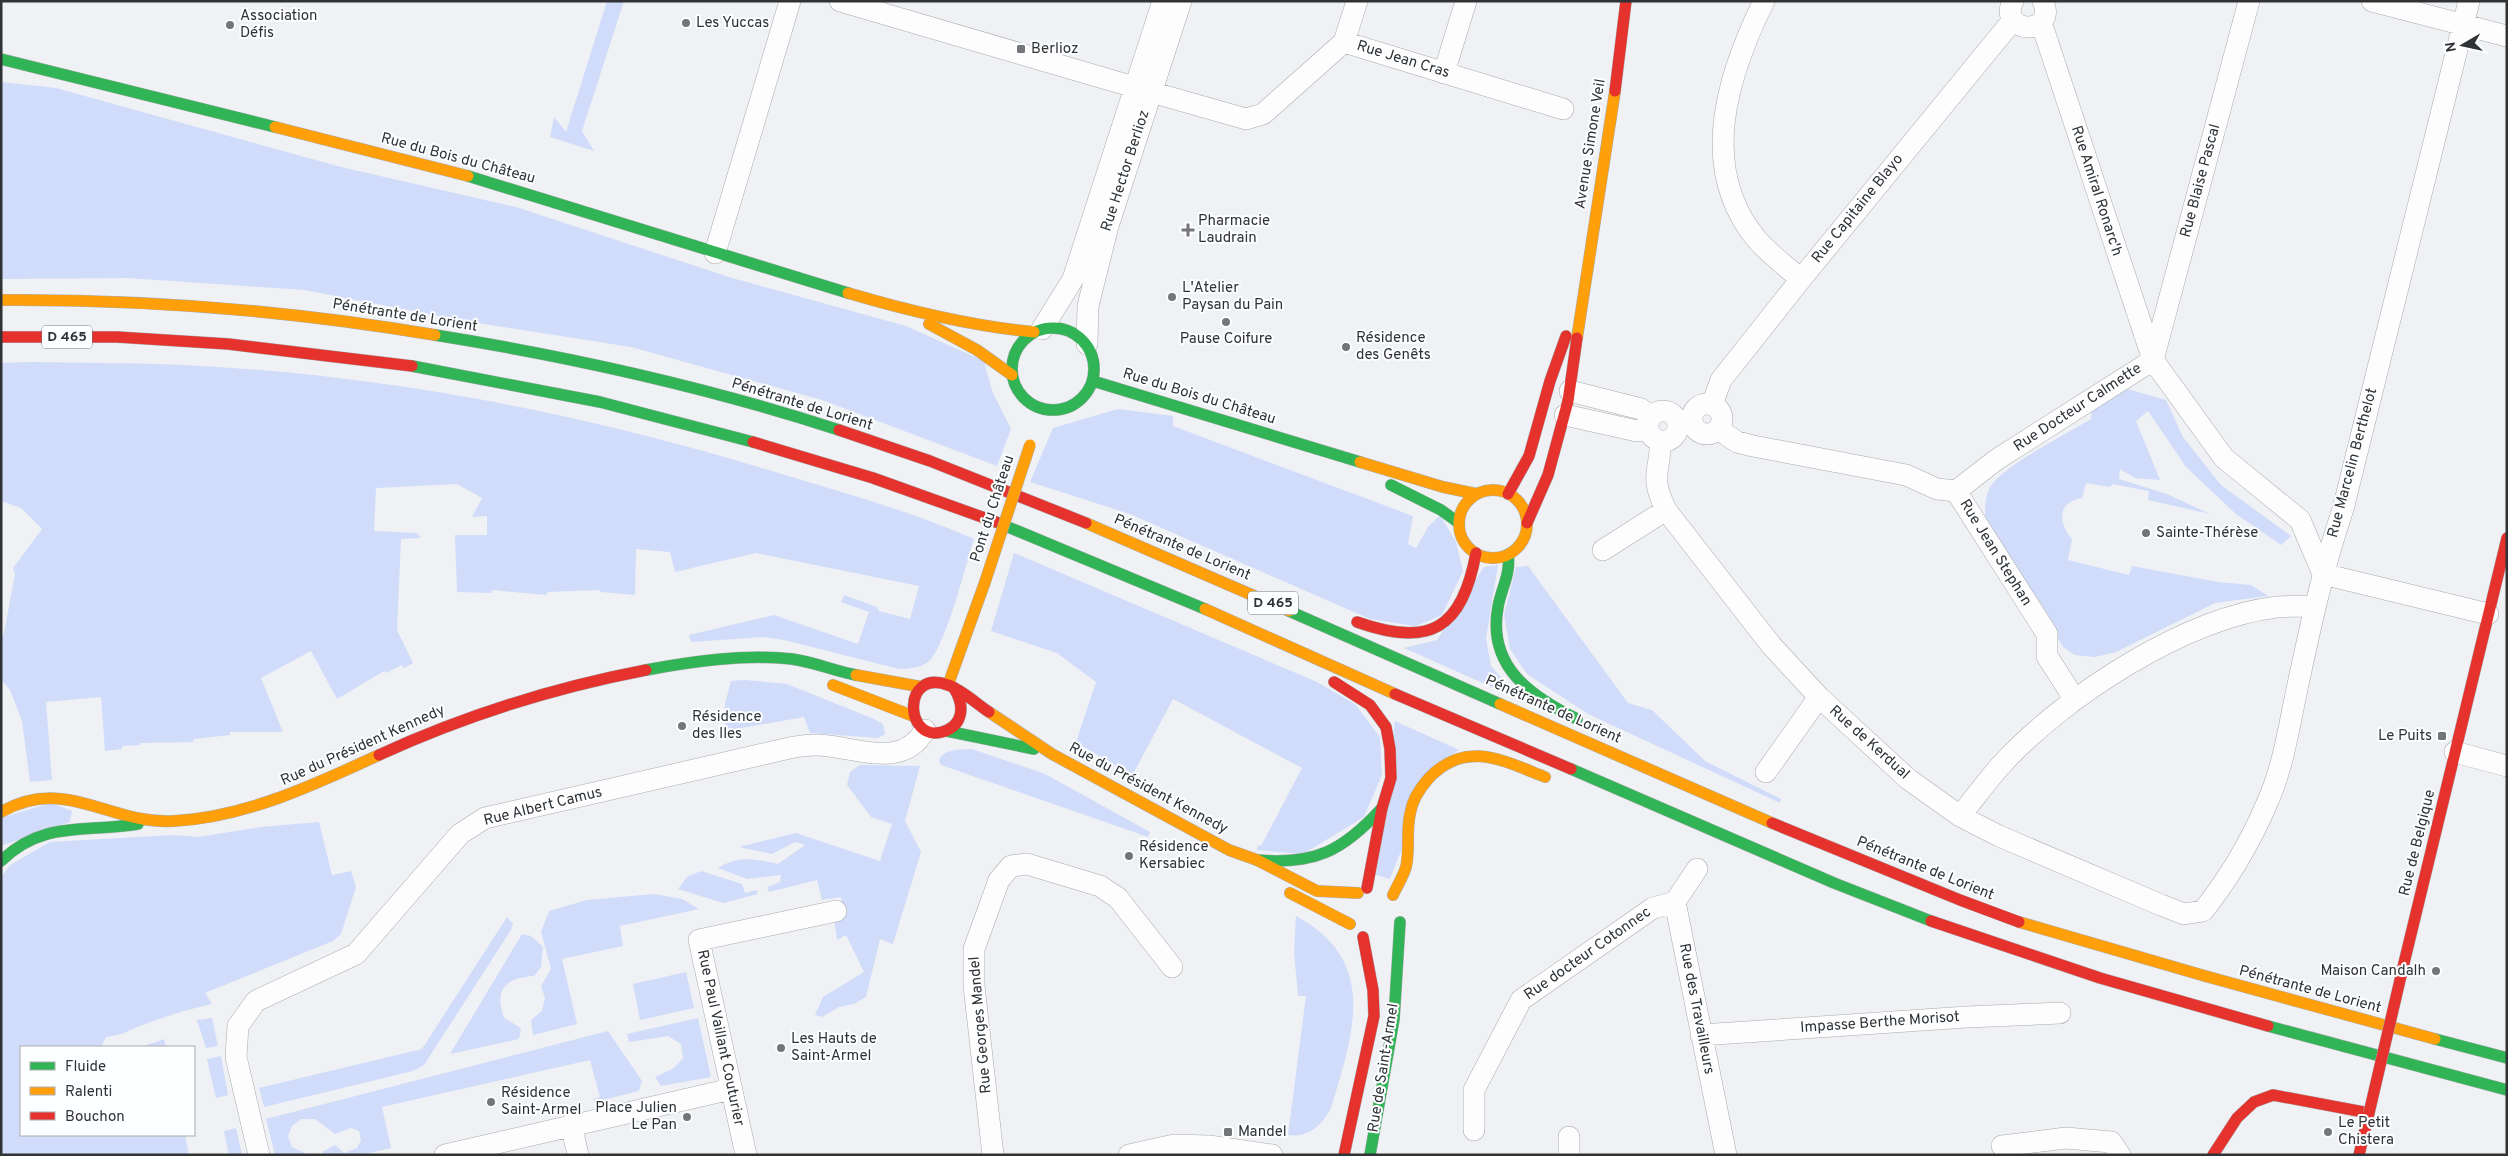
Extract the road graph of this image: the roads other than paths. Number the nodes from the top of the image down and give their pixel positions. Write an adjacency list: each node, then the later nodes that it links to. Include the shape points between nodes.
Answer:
1 (790, 1): 21 (street)
2 (840, 1): 19 (street, Rue Jean Cras)
3 (1164, 1): 19 (street, Rue Hector Berlioz)
4 (1180, 1): 19 (street, Rue Hector Berlioz)
5 (1357, 1): 16 (street)
6 (1466, 1): 18 (street)
7 (1626, 1): 23 (main road, Avenue Simone Veil, via 1621,55)
8 (1764, 1): 22 (street, via 1737,64 1726,101 1722,140 1734,201 1758,240)
9 (2249, 1): 29 (street, Rue Blaise Pascal)
10 (2372, 1): 14 (street)
11 (2469, 1): 14 (street, Rue Marcelin Berthelot)
12 (2013, 10): 13 (street, via 2023,27 2030,28); 22 (street, Rue Capitaine Blayo)
13 (2042, 12): 29 (street, Rue Amiral Ronarc'h)
14 (2463, 25): 15 (street); 52 (street, Rue Marcelin Berthelot, via 2343,509)
15 (2507, 36)
16 (1344, 42): 18 (street, Rue Jean Cras); 19 (street, Rue Jean Cras, via 1263,114 1246,119)
17 (1, 59): 21 (main road, Rue du Bois du Château, via 494,182)
18 (1444, 73): 20 (street, Rue Jean Cras)
19 (1143, 89): 26 (street, Rue Hector Berlioz, via 1073,279); 28 (street, Rue Hector Berlioz, via 1088,306)
20 (1563, 109)
21 (715, 253): 25 (main road, Rue du Bois du Château)
22 (1801, 279): 34 (street, Rue Capitaine Blayo, via 1721,380)
23 (1583, 290): 32 (main road, Avenue Simone Veil); 42 (main road, Avenue Simone Veil, via 1554,368 1539,431 1526,466)
24 (1, 300): 39 (main road, Pénétrante de Lorient / D 465, via 49,299 216,309 310,318 516,349 618,370 822,425)
25 (902, 310): 26 (main road, Rue du Bois du Château, via 991,328); 30 (main road, Rue du Bois du Château, via 978,350)
26 (1038, 330): 28 (main road, via 1054,327 1067,330); 30 (main road, via 1024,339 1017,350)
27 (1, 337): 38 (main road, D 465, via 132,338 315,353 408,366 608,403)
28 (1087, 344): 31 (main road, via 1094,362)
29 (2153, 360): 40 (street, Rue Docteur Calmette, via 2004,455); 52 (street, Rue Docteur Calmette, via 2224,458 2300,520)
30 (1012, 375): 31 (main road, via 1021,395 1038,412 1072,406 1081,400)
31 (1093, 381): 37 (main road, Rue du Bois du Château)
32 (1570, 391): 33 (main road, Avenue Simone Veil); 35 (street, via 1641,409)
33 (1565, 415): 35 (street, via 1637,431); 45 (main road, Avenue Simone Veil, via 1548,475)
34 (1701, 415): 35 (street); 40 (street, Rue Jean Stephan, via 1719,410 1722,417 1718,429 1737,442 1906,475 1937,488)
35 (1661, 427): 43 (street, Rue de Kerdual, via 1657,490)
36 (1033, 431): 61 (main road, Pont du Château, bridge)
37 (1296, 442): 41 (main road, Rue du Bois du Château, via 1443,487); 44 (main road, Rue du Bois du Château, via 1417,497)
38 (876, 479): 47 (main road); 91 (main road, D 465, via 980,516 1140,580 1863,895)
39 (991, 484): 46 (main road); 86 (main road, Pénétrante de Lorient / D 465, via 1394,656 1741,810)
40 (1956, 491): 63 (street, Rue Jean Stephan, via 2047,634 2047,656)
41 (1477, 494): 42 (main road, via 1488,490); 44 (main road, via 1466,504)
42 (1508, 494): 45 (main road, via 1524,509)
43 (1666, 510): 49 (street); 62 (street, Rue de Kerdual, via 1771,645)
44 (1459, 523): 50 (main road, via 1465,544)
45 (1527, 523): 51 (main road, via 1523,542)
46 (1132, 530)
47 (1021, 546)
48 (2506, 546): 54 (main road, Rue de Belgique)
49 (1603, 550)
50 (1476, 553): 51 (main road, via 1491,558); 55 (main road, via 1474,572 1461,605 1449,619 1433,629 1417,635 1400,635 1381,632)
51 (1508, 555): 64 (main road, via 1509,570 1498,609 1496,641 1500,657 1525,687 1546,704)
52 (2322, 574): 53 (street, Rue Marcelin Berthelot); 54 (street)
53 (2315, 606): 63 (street, via 2276,607 2206,627 2160,646); 87 (street, Rue Marcelin Berthelot, via 2282,756 2268,802 2246,846)
54 (2488, 614): 67 (main road, Rue de Belgique)
55 (1347, 618)
56 (738, 659): 57 (main road, Rue du Président Kennedy, via 791,668); 60 (main road, Rue du Président Kennedy, via 788,658 883,682); 75 (main road, Rue du Président Kennedy, via 650,667 530,697 460,720 290,795 247,809 199,819)
57 (808, 675)
58 (1319, 676): 72 (main road, via 1344,686 1370,705 1386,727 1391,778)
59 (826, 682): 65 (main road)
60 (922, 687): 61 (main road, via 935,682); 65 (main road, via 913,700)
61 (952, 688): 66 (main road, via 962,704 962,713); 68 (main road, Rue du Président Kennedy)
62 (1819, 697): 70 (street); 74 (street, Rue de Kerdual, via 1908,779)
63 (2075, 700): 74 (street, via 2004,762)
64 (1585, 722)
65 (919, 723): 66 (main road, via 940,733); 102 (street, Rue Albert Camus, via 919,741 903,751 884,755 827,745 794,747 485,818 460,834 356,954 256,1001 238,1026 236,1057)
66 (947, 731): 68 (main road, Rue du Président Kennedy, via 1011,742)
67 (2455, 752): 69 (street); 98 (main road, Rue de Belgique, bridge)
68 (1052, 754): 77 (main road, Rue du Président Kennedy)
69 (2507, 766)
70 (1766, 772)
71 (1560, 784): 84 (main road, via 1504,761 1475,755 1447,764 1432,774 1418,790 1410,812 1406,867)
72 (1382, 808): 78 (main road, via 1353,839 1337,849 1301,862 1284,864); 84 (main road)
73 (1, 812): 75 (main road, Rue du Président Kennedy, via 13,802 38,797 66,798)
74 (1960, 816): 87 (street, Rue de Kerdual, via 2161,906 2184,914)
75 (150, 821): 79 (main road, via 123,827 48,831 28,839)
76 (1820, 830): 86 (main road)
77 (1230, 850): 78 (main road, Rue du Président Kennedy); 81 (main road, Rue du Président Kennedy)
78 (1257, 860): 84 (main road, Rue du Président Kennedy, via 1318,891)
79 (1, 861)
80 (1697, 869): 85 (street)
81 (1266, 878)
82 (1814, 887): 91 (main road, via 1858,904)
83 (1281, 888): 89 (main road)
84 (1385, 899): 89 (main road, via 1349,907); 90 (main road); 110 (main road, Rue de Saint-Armel, via 1394,1019)
85 (1674, 902): 94 (street, Rue des Travailleurs); 100 (street, Rue docteur Cotonnec, via 1653,908 1522,1000 1474,1090)
86 (1965, 902): 95 (main road, Pénétrante de Lorient / D 465, via 2096,946)
87 (2203, 910)
88 (836, 911): 96 (street, Rue Paul Vaillant Couturier, via 699,940)
89 (1350, 924): 109 (main road, Rue de Saint-Armel, via 1367,939 1374,998 1367,1052)
90 (1389, 936)
91 (1991, 944): 97 (main road, D 465, via 2108,982)
92 (1172, 967): 106 (street, Rue Georges Mandel, via 1118,898 1100,886 1027,864 1011,866 999,880 974,949 974,986)
93 (2060, 1013): 94 (street, Impasse Berthe Morisot)
94 (1701, 1035): 111 (street, Rue des Travailleurs)
95 (2507, 1058)
96 (731, 1089): 99 (street); 105 (street, Rue Paul Vaillant Couturier)
97 (2507, 1090)
98 (2369, 1113): 113 (main road, via 2273,1095 2254,1102 2237,1118); 114 (main road, Rue de Belgique)
99 (571, 1124): 103 (street); 104 (street)
100 (1474, 1130)
101 (2002, 1146): 112 (street, via 2066,1138 2111,1142)
102 (259, 1155)
103 (445, 1155)
104 (578, 1155)
105 (746, 1155)
106 (993, 1155)
107 (1129, 1155): 108 (street, via 1174,1145)
108 (1272, 1155)
109 (1344, 1155)
110 (1370, 1155)
111 (1726, 1155)
112 (2120, 1155)
113 (2213, 1155)
114 (2359, 1155)

